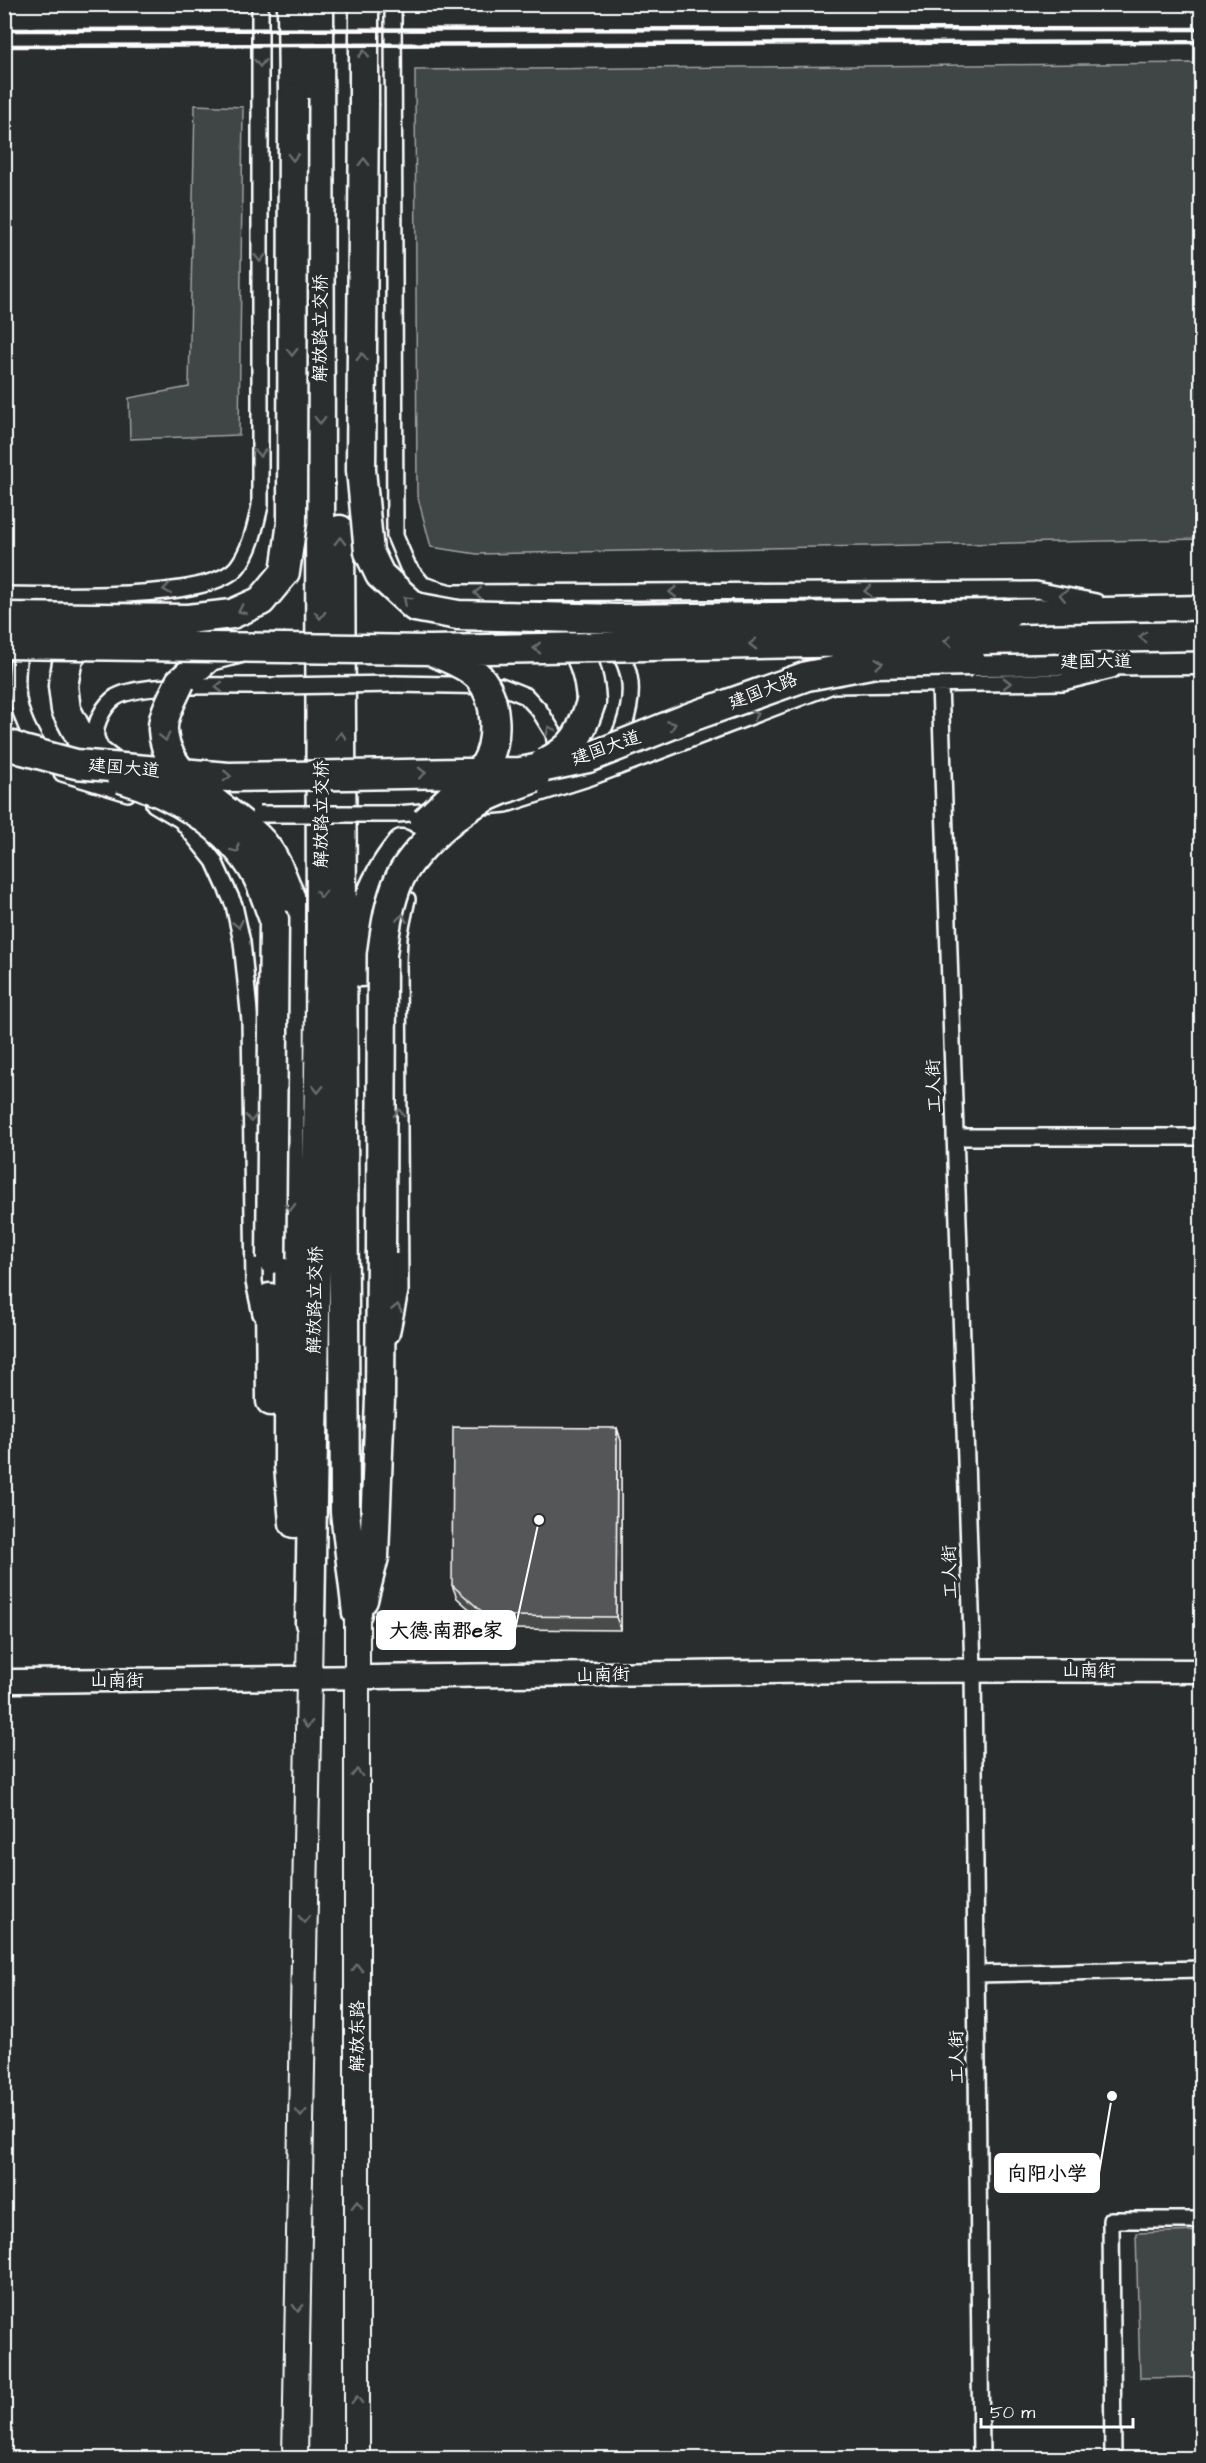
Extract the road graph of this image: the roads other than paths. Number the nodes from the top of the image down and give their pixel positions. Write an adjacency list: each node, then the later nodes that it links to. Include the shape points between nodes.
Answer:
1 (260, 4): 9 (street, one-way to 9, via 260,506 250,546 237,568 213,583 129,594)
2 (292, 4): 14 (highway, one-way to 14, bridge, via 292,522 285,572 261,601 232,614 188,619)
3 (319, 4): 37 (highway, 解放路立交桥, one-way to 37, via 321,950)
4 (337, 4): 35 (highway, 解放路立交桥, one-way to 4, via 345,1512)
5 (364, 4): 13 (highway, one-way to 5, bridge, via 458,615 414,607 380,575 369,552 361,470)
6 (393, 4): 7 (street, one-way to 6, via 451,593 423,585 408,567 396,536)
7 (557, 593): 11 (street, one-way to 7, via 1036,590); 26 (street, via 608,633 627,667 630,690 623,732)
8 (4, 595): 9 (street)
9 (65, 595): 25 (street, via 49,601 28,621 15,675 19,710 30,735)
10 (1202, 610): 11 (highway)
11 (1140, 611): 13 (highway, bridge)
12 (4, 617): 14 (highway, bridge)
13 (538, 617): 27 (highway, bridge, via 566,635 584,662 591,702 583,728 564,753)
14 (117, 618): 24 (highway, bridge, via 94,627 68,658 63,686 66,710 84,744)
15 (1202, 636): 18 (highway, 建国大道, one-way to 18, bridge)
16 (4, 644): 17 (highway, 建国大道, bridge)
17 (249, 646): 18 (highway, 建国大道, bridge); 34 (highway, one-way to 34, bridge, via 210,656 180,682 163,729 170,758 187,779 259,838 276,862 290,897 290,1443)
18 (430, 650): 35 (highway, bridge, via 478,676 489,696 495,736 485,765 389,859 364,913 363,1448)
19 (1153, 660): 20 (highway, 建国大道); 21 (street, 建国大路, one-way to 19, via 1063,682); 26 (highway, 建国大道, one-way to 19, bridge, via 692,717 807,676 876,663)
20 (1202, 660)
21 (940, 684): 26 (street, 建国大路, one-way to 21, via 833,685); 30 (street, 工人街)
22 (4, 743): 25 (highway, 建国大道, bridge)
23 (4, 755): 25 (street)
24 (114, 767): 25 (highway, 建国大道, bridge); 27 (highway, 建国大道, one-way to 27, bridge, via 228,777)
25 (66, 768): 28 (street); 32 (highway, one-way to 32, bridge, via 143,784 195,809 230,841 256,875 274,919)
26 (590, 768): 27 (highway, 建国大道, bridge); 33 (highway, bridge, via 476,803 440,830 397,884 386,918 382,955)
27 (529, 784): 28 (street, one-way to 28, bridge, via 547,783 559,758 554,734 526,696 501,686 154,688 115,698 98,722 96,737 103,754); 29 (street, via 506,804)
28 (144, 798): 29 (street, bridge, via 259,814 397,814); 32 (street, one-way to 32, via 181,820 214,861 234,905 250,1021 254,1282)
29 (490, 806): 33 (street, one-way to 29, via 400,1291 398,961 403,912 416,874 432,851 454,829)
30 (955, 1137): 31 (street); 38 (street, 工人街)
31 (1202, 1137)
32 (269, 1358): 34 (highway, via 273,1444)
33 (381, 1385): 36 (highway, via 374,1557)
34 (294, 1523): 37 (highway)
35 (354, 1574): 36 (highway, 解放路立交桥)
36 (357, 1613): 41 (main road, 解放东路)
37 (310, 1623): 40 (main road)
38 (973, 1669): 39 (main road, 山南街); 41 (main road, 山南街); 44 (street, 工人街)
39 (1202, 1671)
40 (308, 1679): 41 (main road, 山南街); 42 (main road, 山南街); 46 (main road, one-way to 46)
41 (357, 1679): 47 (main road, 解放东路, one-way to 41)
42 (4, 1681)
43 (1202, 1969): 44 (street)
44 (976, 1974): 48 (street, 工人街)
45 (1202, 2220): 49 (street, via 1111,2220)
46 (295, 2458)
47 (357, 2458)
48 (981, 2458)
49 (1113, 2458)

